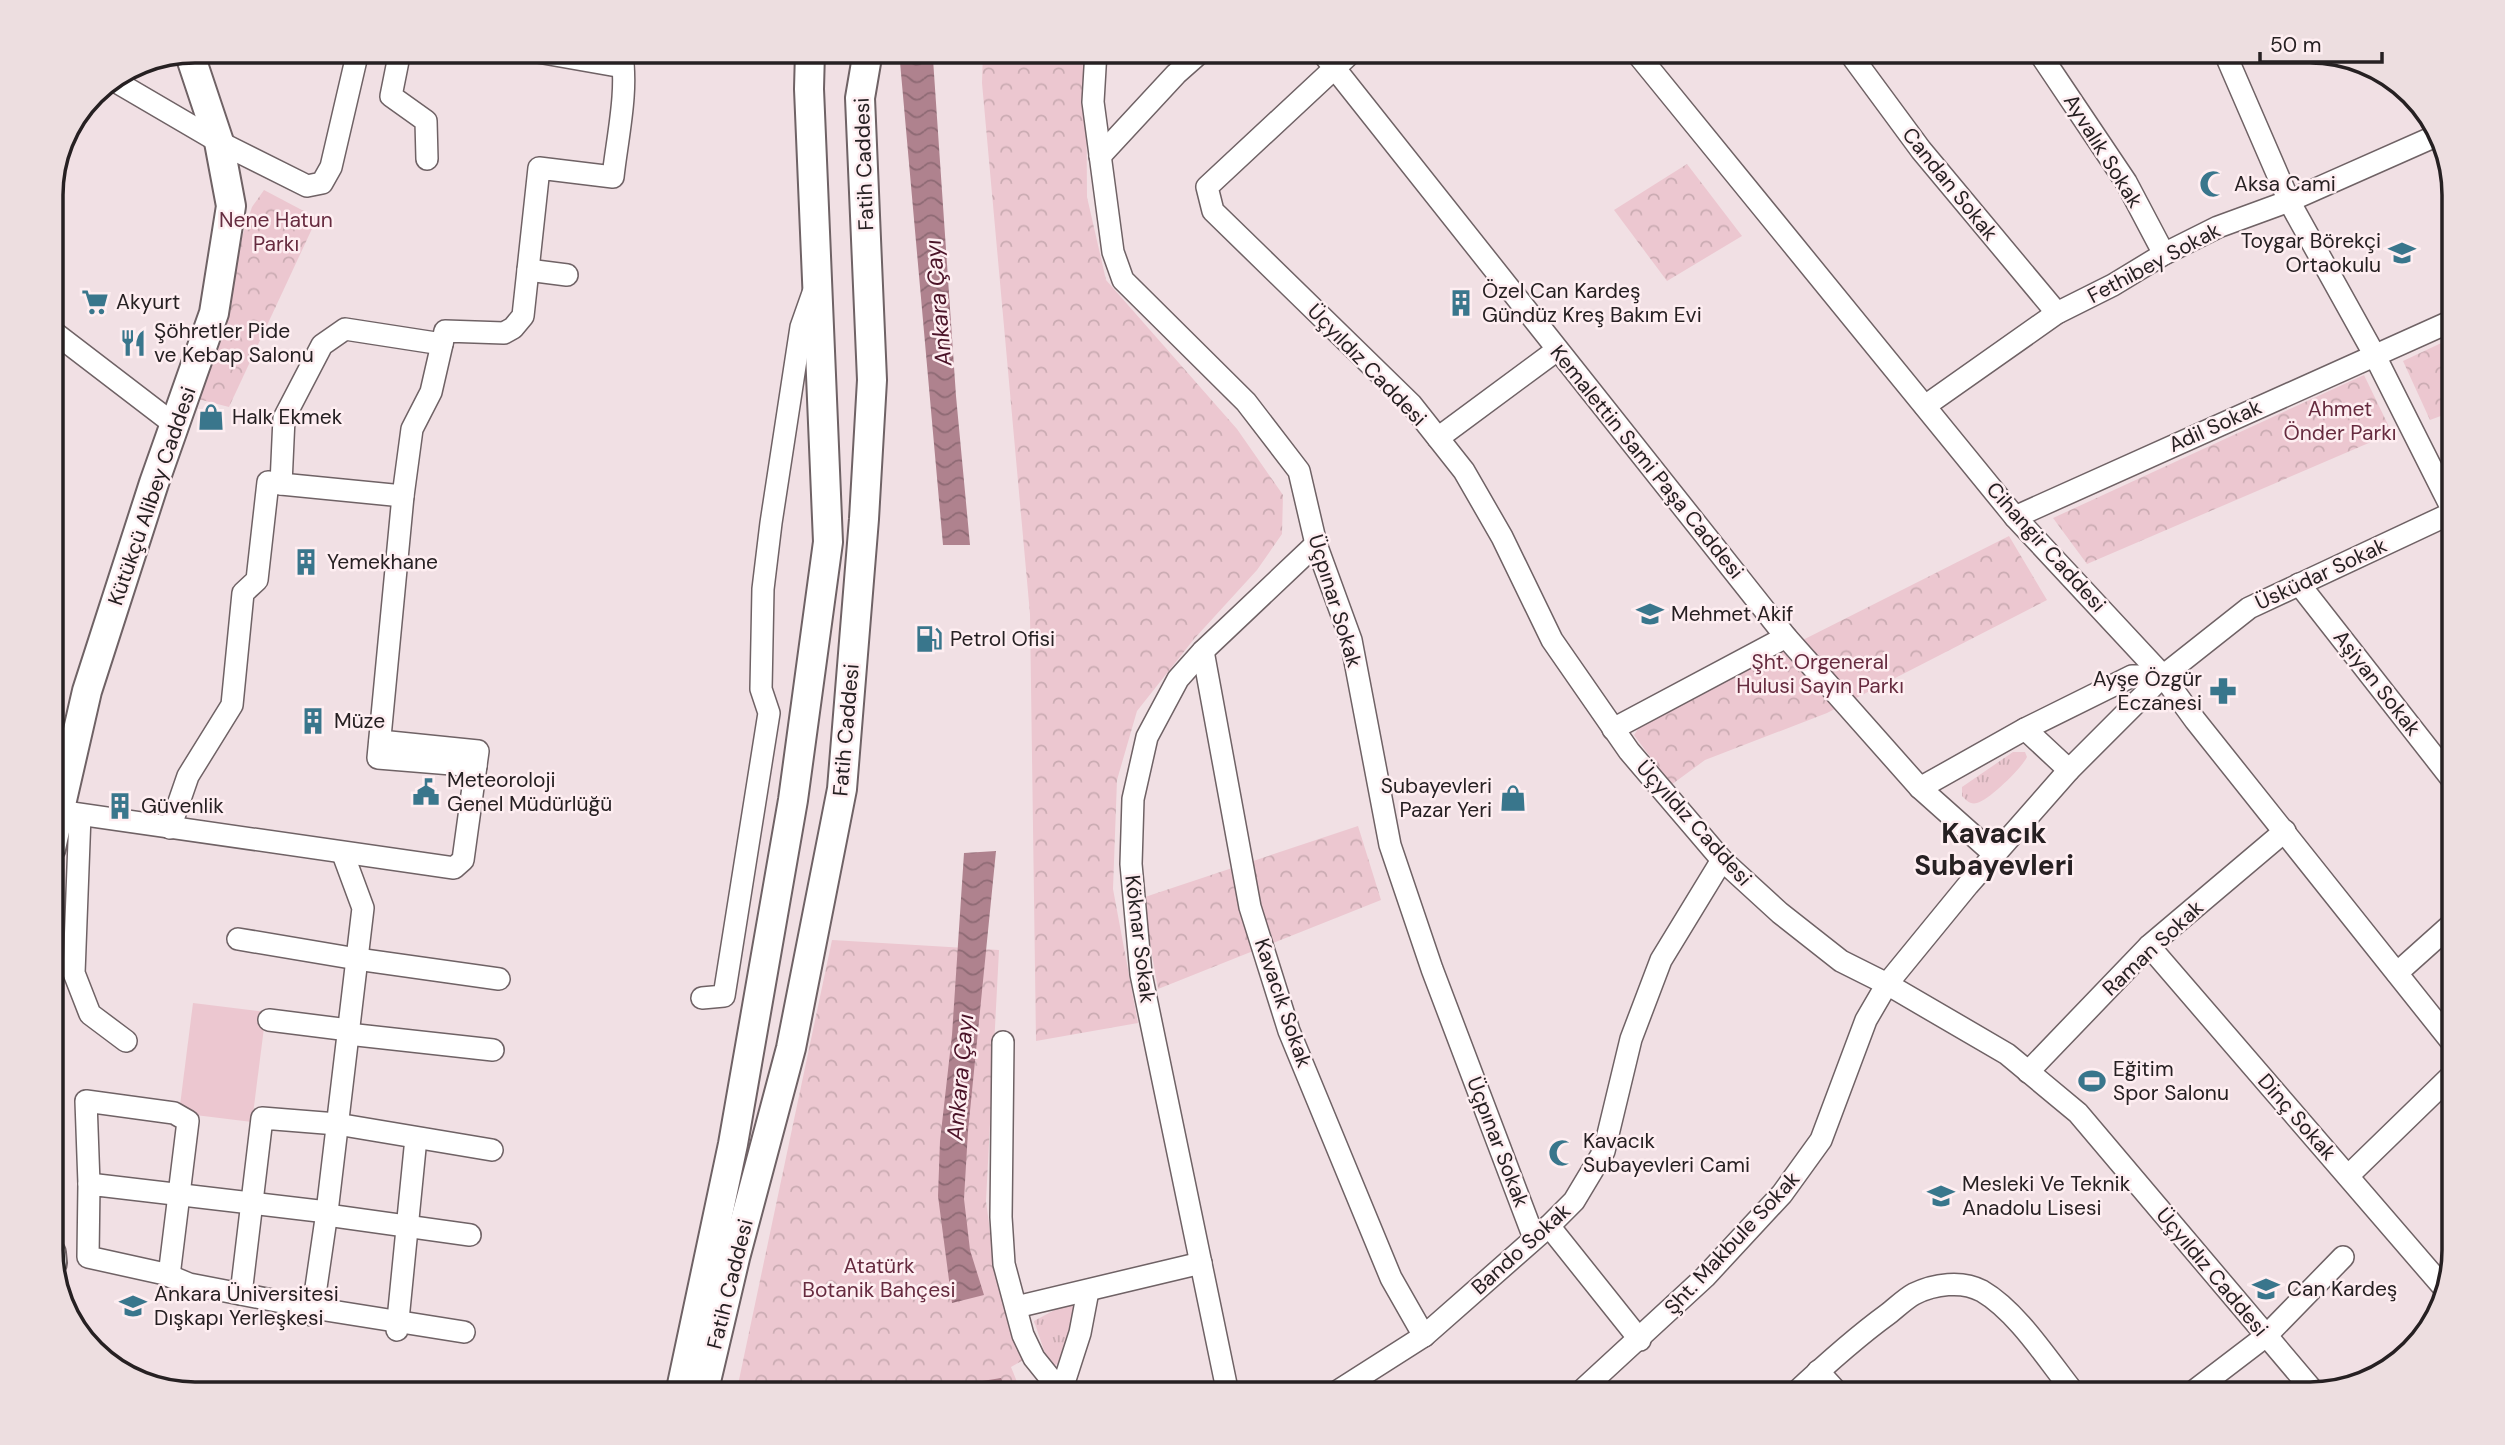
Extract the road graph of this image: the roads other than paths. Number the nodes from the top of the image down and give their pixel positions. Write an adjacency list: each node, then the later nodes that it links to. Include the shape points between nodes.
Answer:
1 (193, 63): 18 (main road, Kütükçü Alibey Caddesi)
2 (355, 63): 18 (street, via 338,142 322,183 307,186)
3 (398, 63): 20 (street, via 391,96 426,121)
4 (622, 63): 23 (street, via 613,177 538,168)
5 (809, 63): 25 (main road, Fatih Caddesi)
6 (866, 63): 77 (main road, Fatih Caddesi, via 860,98 872,380 842,789 791,1048)
7 (1095, 63): 19 (street, Üçpınar Sokak, via 1093,102)
8 (1188, 63): 19 (street)
9 (1332, 63): 15 (street, Kemalettin Sami Paşa Caddesi)
10 (1340, 63): 15 (street)
11 (1645, 63): 32 (street, Cihangir Caddesi)
12 (1857, 63): 26 (street, Candan Sokak, via 1921,150)
13 (2046, 63): 22 (street, Ayvalık Sokak, via 2126,182)
14 (2229, 63): 21 (street)
15 (1335, 67): 30 (street, Kemalettin Sami Paşa Caddesi); 34 (street, Üçyıldız Caddesi, via 1207,187 1213,211 1411,404)
16 (123, 85): 18 (street)
17 (2429, 139): 21 (street, Fethibey Sokak)
18 (219, 142): 33 (main road, Kütükçü Alibey Caddesi, via 231,206 214,313)
19 (1100, 156): 40 (street, Üçpınar Sokak, via 1113,252 1123,280 1245,401 1299,471)
20 (427, 159)
21 (2289, 201): 22 (street, Fethibey Sokak, via 2218,227); 31 (street)
22 (2164, 254): 26 (street, Fethibey Sokak)
23 (528, 270): 24 (street); 29 (street, via 523,316 513,328 504,332 445,331)
24 (566, 275)
25 (817, 281): 63 (street, via 801,327 771,523 763,589 761,689 769,713 724,996); 74 (main road, Fatih Caddesi, via 828,542 793,800)
26 (2057, 313): 32 (street, Fethibey Sokak)
27 (2442, 325): 31 (street, Adil Sokak)
28 (63, 339): 33 (street)
29 (442, 344): 35 (street, via 345,329 322,345 284,418); 37 (street, via 431,391 412,429)
30 (1557, 350): 34 (street); 42 (street, Kemalettin Sami Paşa Caddesi)
31 (2374, 354): 36 (street); 38 (street, Adil Sokak)
32 (1925, 406): 38 (street, Cihangir Caddesi)
33 (175, 425): 50 (main road, Kütükçü Alibey Caddesi, via 87,691)
34 (1438, 438): 45 (street, Üçyıldız Caddesi, via 1464,471 1496,526 1552,640)
35 (281, 484): 37 (street); 51 (street, via 268,482 257,580 243,593 232,705 188,776)
36 (2442, 488)
37 (403, 496): 53 (street, via 379,750 477,759 463,860 454,868)
38 (2015, 517): 44 (street, Cihangir Caddesi)
39 (2442, 518): 41 (street, Üsküdar Sokak)
40 (1316, 544): 43 (street, Köknar Sokak); 83 (street, Üçpınar Sokak, via 1351,640 1390,845 1432,969)
41 (2300, 584): 44 (street, Üsküdar Sokak, via 2249,608); 47 (street, Aşiyan Sokak)
42 (1786, 637): 45 (street); 49 (street, Kemalettin Sami Paşa Caddesi)
43 (1203, 651): 86 (street, Köknar Sokak, via 1178,679 1147,737 1133,799 1130,864 1141,974); 95 (street, Kavacık Sokak, via 1250,906 1285,1019 1391,1278)
44 (2164, 676): 46 (street, via 2132,676); 48 (street, Şht. Makbule Sokak); 52 (street, Cihangir Caddesi)
45 (1613, 729): 55 (street, Üçyıldız Caddesi)
46 (2025, 729): 48 (street); 49 (street)
47 (2442, 767)
48 (2069, 769): 54 (street, Şht. Makbule Sokak)
49 (1920, 788): 54 (street, Kemalettin Sami Paşa Caddesi)
50 (63, 812): 51 (street); 67 (street, via 74,973 90,1014)
51 (170, 828): 53 (street)
52 (2285, 831): 58 (street, Raman Sokak); 60 (street, Cihangir Caddesi)
53 (343, 854): 59 (street, via 363,908)
54 (1994, 854): 62 (street, Şht. Makbule Sokak)
55 (1722, 860): 62 (street, Üçyıldız Caddesi, via 1841,961); 83 (street, Bando Sokak, via 1661,960 1631,1039 1604,1151 1574,1201)
56 (2442, 933): 60 (street)
57 (238, 939): 59 (street)
58 (2149, 946): 70 (street, Raman Sokak); 76 (street, Dinç Sokak)
59 (357, 959): 61 (street); 66 (street)
60 (2397, 973): 65 (street, Cihangir Caddesi)
61 (499, 979)
62 (1887, 984): 70 (street, Üçyıldız Caddesi, via 2007,1054); 97 (street, Şht. Makbule Sokak, via 1866,1020 1821,1140 1782,1194)
63 (702, 998)
64 (269, 1020): 66 (street)
65 (2442, 1030)
66 (349, 1032): 69 (street); 72 (street)
67 (126, 1041)
68 (1003, 1042): 91 (street, via 1003,1264)
69 (493, 1051)
70 (2028, 1072): 96 (street, Üçyıldız Caddesi, via 2078,1113)
71 (2442, 1085): 76 (street)
72 (337, 1124): 73 (street); 80 (street, via 262,1118); 81 (street)
73 (416, 1138): 75 (street); 82 (street)
74 (733, 1144): 98 (main road, Fatih Caddesi); 100 (main road, via 689,1267)
75 (492, 1150)
76 (2348, 1176): 88 (street, Dinç Sokak)
77 (757, 1178): 98 (main road, Fatih Caddesi); 103 (main road)
78 (89, 1184): 79 (street); 79 (street, via 86,1101 174,1113 188,1121); 87 (street, via 88,1257)
79 (179, 1194): 80 (street); 87 (street)
80 (251, 1203): 81 (street); 90 (street)
81 (327, 1213): 82 (street); 92 (street)
82 (409, 1226): 84 (street); 93 (street)
83 (1542, 1232): 95 (street, Bando Sokak); 97 (street, Üçpınar Sokak)
84 (470, 1235)
85 (2343, 1257): 96 (street)
86 (1201, 1263): 89 (street); 106 (street, Köknar Sokak)
87 (169, 1276): 90 (street)
88 (2438, 1282)
89 (1088, 1291): 91 (street); 105 (street)
90 (241, 1294): 92 (street)
91 (1016, 1307): 104 (street, via 1034,1358)
92 (312, 1311): 93 (street)
93 (397, 1326): 94 (street)
94 (464, 1332)
95 (1424, 1336): 107 (street, Bando Sokak)
96 (2266, 1336): 112 (street); 113 (street, Üçyıldız Caddesi)
97 (1640, 1339): 108 (street, Şht. Makbule Sokak)
98 (701, 1351): 101 (main road, Fatih Caddesi); 102 (main road, Fatih Caddesi)
99 (1818, 1371): 109 (street); 110 (street); 111 (street, via 1914,1295 1939,1285 1968,1285 2014,1317)
100 (663, 1382)
101 (686, 1382)
102 (702, 1382)
103 (724, 1382)
104 (1053, 1382)
105 (1065, 1382)
106 (1226, 1382)
107 (1352, 1382)
108 (1592, 1382)
109 (1807, 1382)
110 (1828, 1382)
111 (2065, 1382)
112 (2206, 1382)
113 (2306, 1382)

